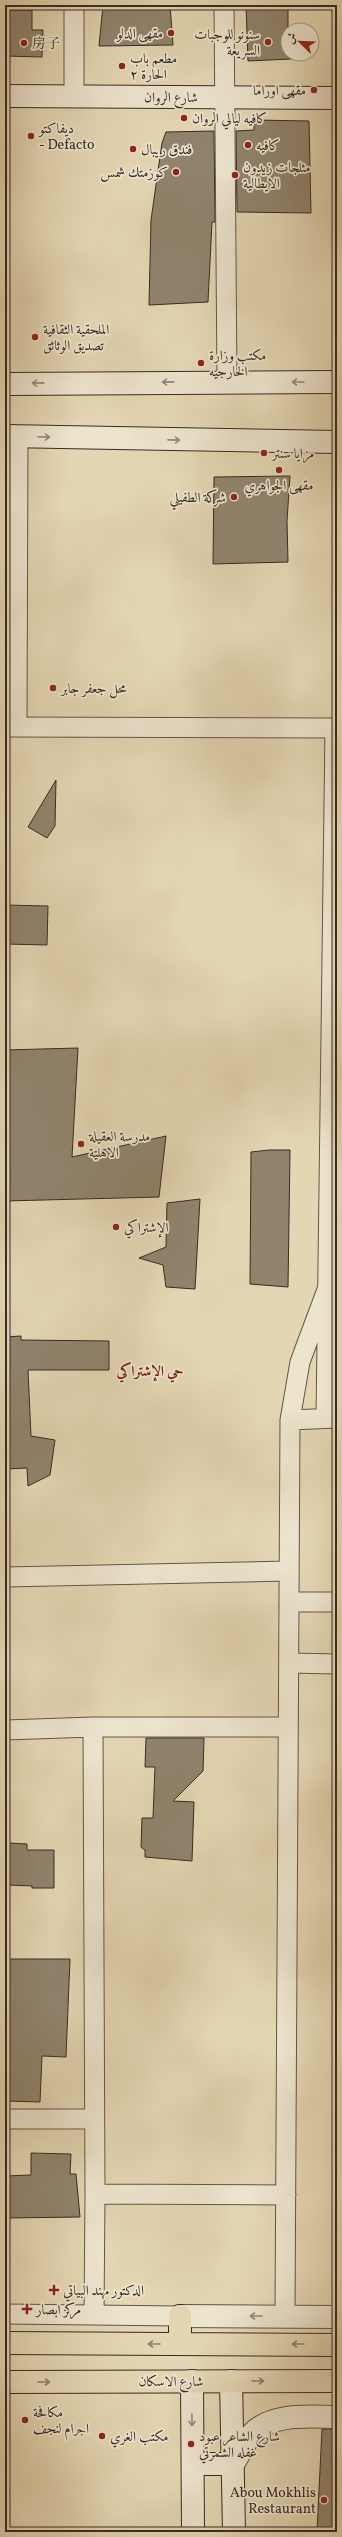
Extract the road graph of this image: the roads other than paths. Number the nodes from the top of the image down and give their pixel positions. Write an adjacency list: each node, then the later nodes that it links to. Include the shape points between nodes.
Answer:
1 (74, 5): 4 (street)
2 (224, 5): 5 (street)
3 (5, 96): 4 (main road, شارع الروان)
4 (74, 96): 5 (main road, شارع الروان)
5 (224, 97): 6 (main road, شارع الروان); 7 (street)
6 (337, 98)
7 (226, 382): 8 (main road, one-way to 7); 9 (main road, one-way to 9)
8 (337, 382)
9 (5, 384)
10 (11, 436): 11 (main road, one-way to 11); 12 (street)
11 (337, 442)
12 (11, 727): 13 (street)
13 (336, 728): 14 (street)
14 (335, 959): 15 (street)
15 (328, 1287): 16 (street); 17 (street, via 300,1362)
16 (332, 1418): 17 (street)
17 (290, 1420): 18 (street)
18 (289, 1571): 19 (street); 20 (street)
19 (5, 1577)
20 (289, 1602): 21 (street); 22 (street)
21 (337, 1602)
22 (289, 1663): 23 (street); 25 (street)
23 (337, 1664)
24 (93, 1727): 25 (street); 26 (street); 28 (street)
25 (287, 1727): 30 (street)
26 (5, 1730)
27 (5, 2118): 28 (street)
28 (93, 2119): 29 (street)
29 (95, 2194): 30 (street); 32 (street)
30 (286, 2195): 34 (street)
31 (5, 2314): 32 (street)
32 (94, 2315): 33 (street)
33 (180, 2316): 34 (main road, one-way to 33); 37 (main road)
34 (285, 2316): 35 (main road)
35 (337, 2317)
36 (5, 2343): 37 (main road, one-way to 36)
37 (180, 2344): 38 (main road, one-way to 37)
38 (337, 2345)
39 (231, 2380): 40 (main road, شارع الاسكان); 41 (main road, شارع الاسكان, one-way to 41); 45 (main road)
40 (192, 2381): 42 (main road, شارع الاسكان, one-way to 40); 44 (main road, one-way to 44)
41 (337, 2381)
42 (5, 2382)
43 (337, 2417): 45 (main road, via 302,2417 269,2423 251,2435)
44 (193, 2464): 45 (main road); 46 (main road)
45 (233, 2464): 47 (main road)
46 (193, 2532)
47 (234, 2532)

